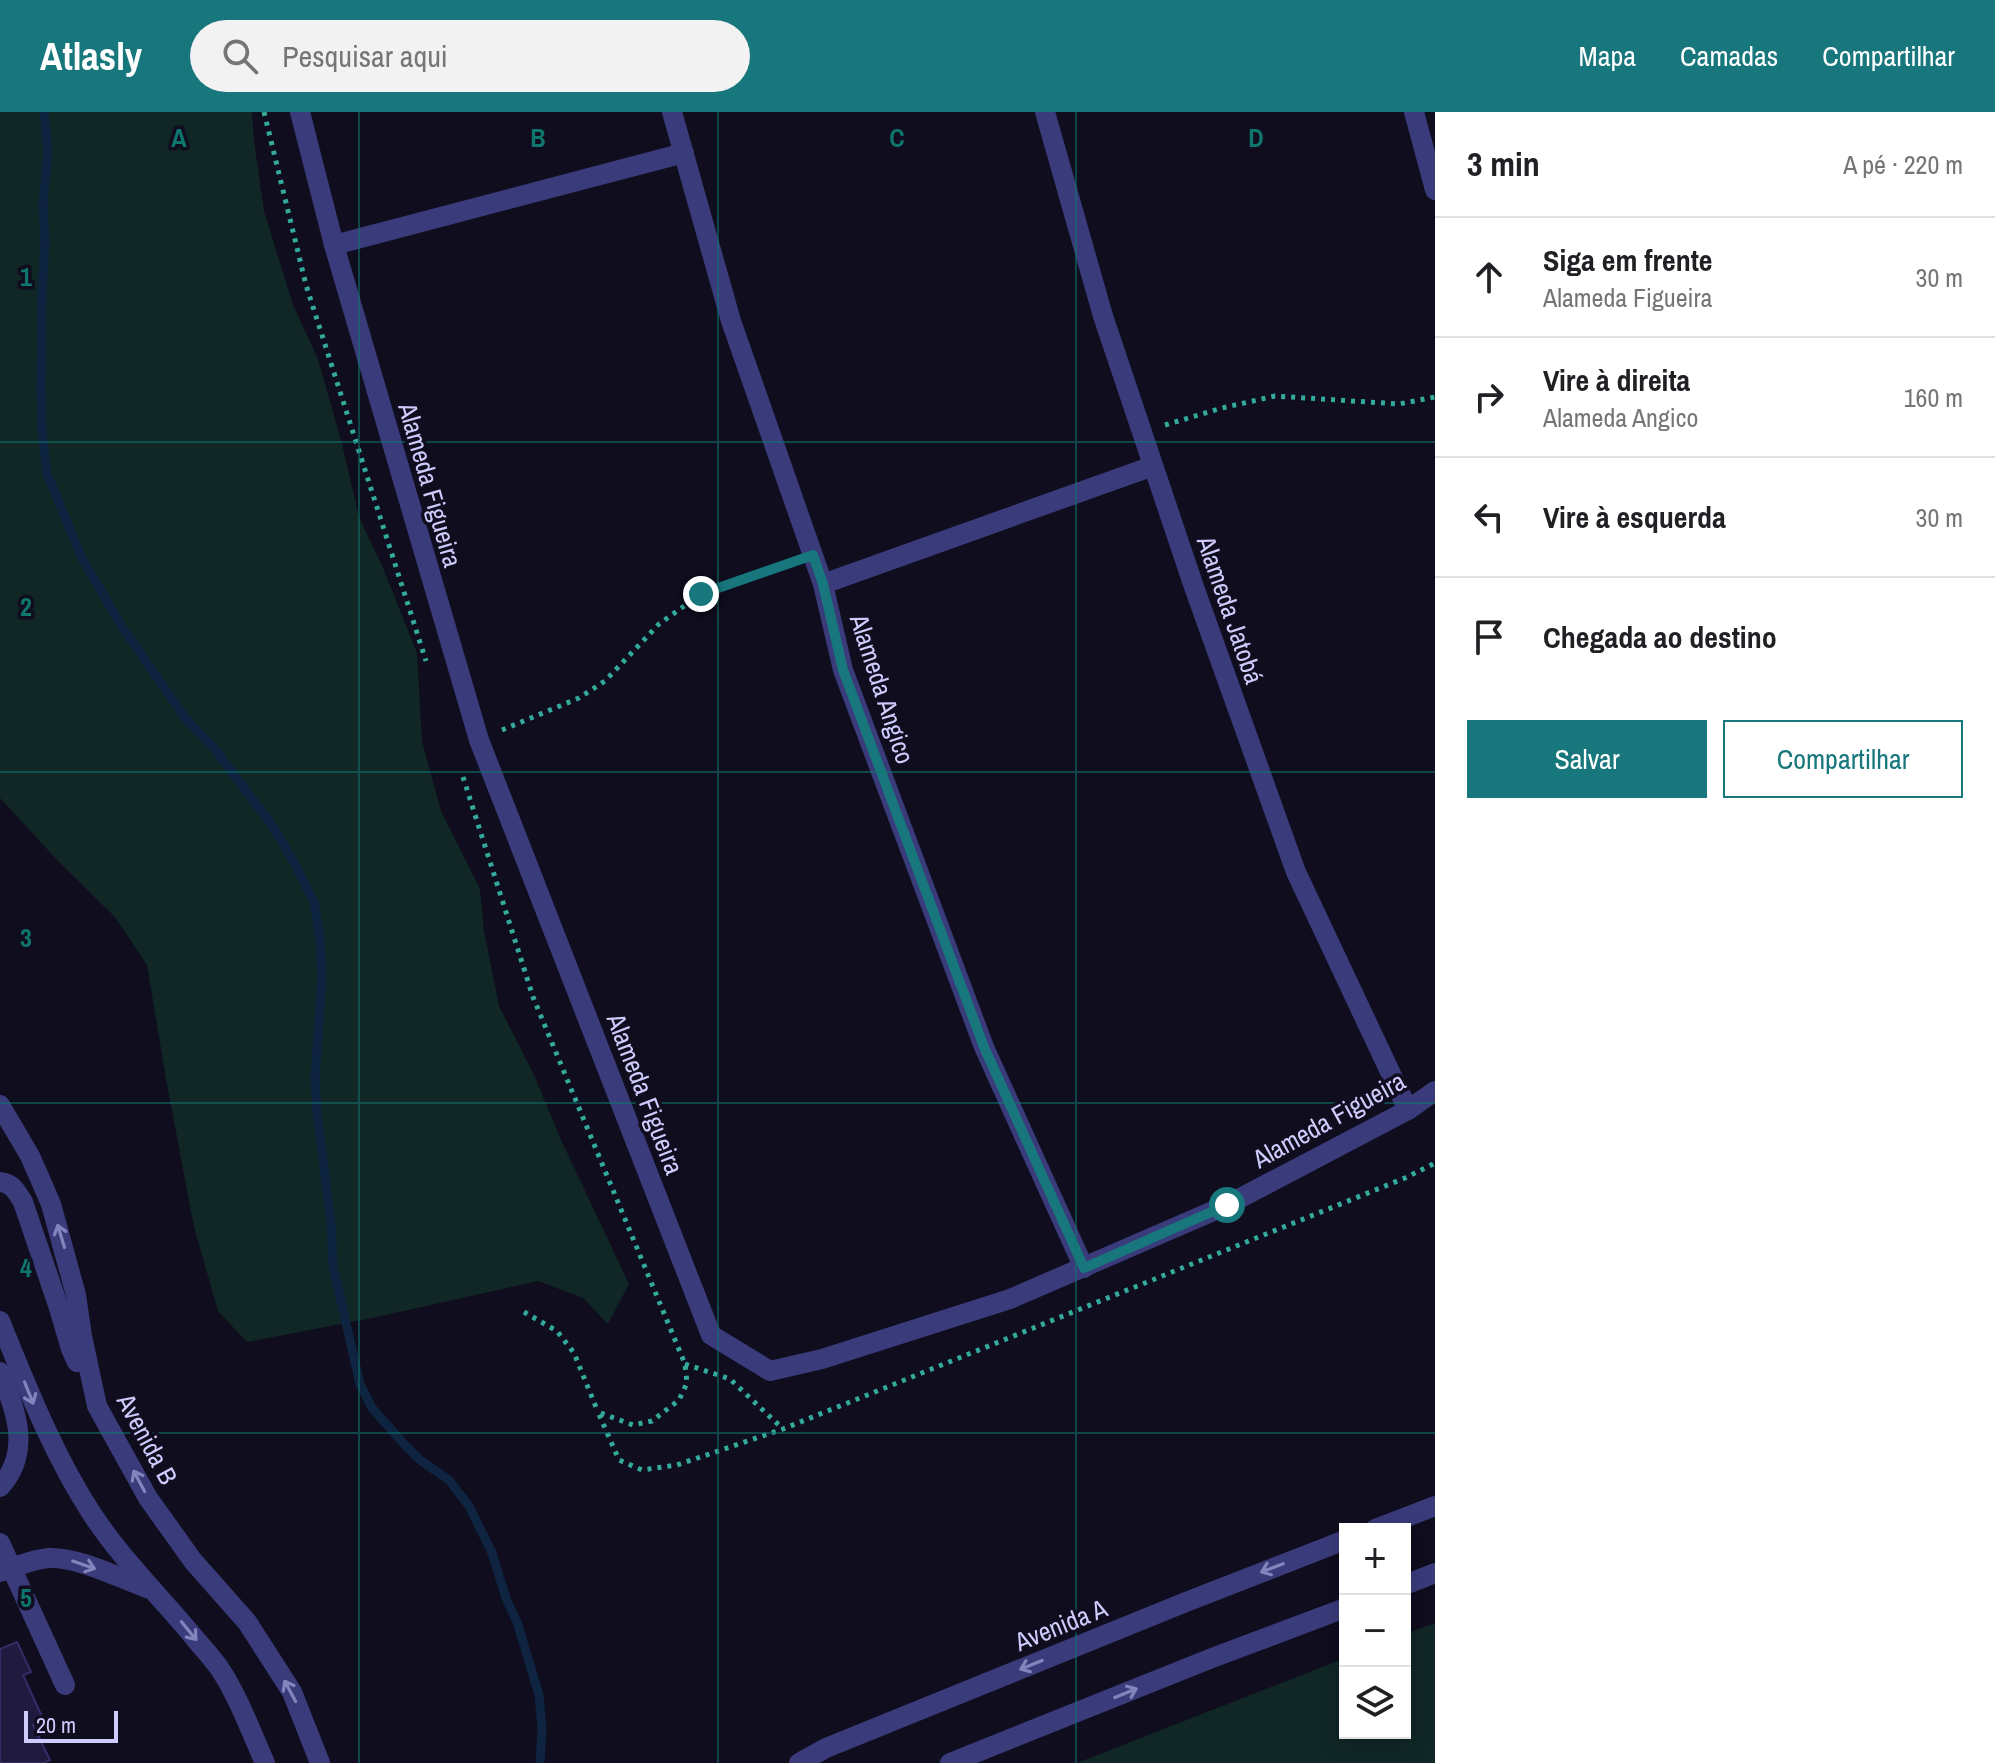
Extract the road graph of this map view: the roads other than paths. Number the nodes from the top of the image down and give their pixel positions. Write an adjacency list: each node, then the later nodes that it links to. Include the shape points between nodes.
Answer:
1 (300, 112): 7 (street, Alameda Figueira)
2 (672, 112): 5 (street, Alameda Angico)
3 (1045, 112): 8 (street, Alameda Jatobá, via 1103,316)
4 (1414, 112): 6 (street)
5 (684, 153): 7 (street); 9 (street, Alameda Angico, via 731,321)
6 (1435, 189)
7 (334, 245): 14 (street, Alameda Figueira, via 479,740 711,1335 770,1371 1010,1299)
8 (1153, 466): 9 (street); 12 (street, Alameda Jatobá, via 1296,872)
9 (823, 584): 14 (street, Alameda Angico, via 843,670 984,1047)
10 (1435, 1091): 12 (street, Alameda Figueira)
11 (0, 1105): 17 (street, Avenida B, one-way to 11, via 76,1295 51,1204)
12 (1408, 1110): 14 (street, Alameda Figueira, via 1227,1205)
13 (0, 1182): 17 (street, via 15,1189 23,1202 71,1349)
14 (1084, 1268)
15 (0, 1321): 26 (street, one-way to 26, via 63,1465 112,1542)
16 (0, 1372): 18 (street, via 18,1427 15,1462)
17 (97, 1406): 30 (street, Avenida B, one-way to 17, via 292,1692 247,1622 193,1561 148,1498)
18 (0, 1487)
19 (1435, 1506): 20 (street)
20 (1391, 1523)
21 (1339, 1542): 31 (street, Avenida A, one-way to 31)
22 (0, 1543): 23 (street)
23 (6, 1570): 26 (street, one-way to 26, via 61,1559); 28 (street)
24 (1435, 1573): 25 (street)
25 (1411, 1583)
26 (154, 1591): 29 (street, one-way to 29, via 220,1669)
27 (1339, 1610): 32 (street, one-way to 27)
28 (65, 1685)
29 (265, 1763)
30 (320, 1763)
31 (799, 1763)
32 (950, 1763)

